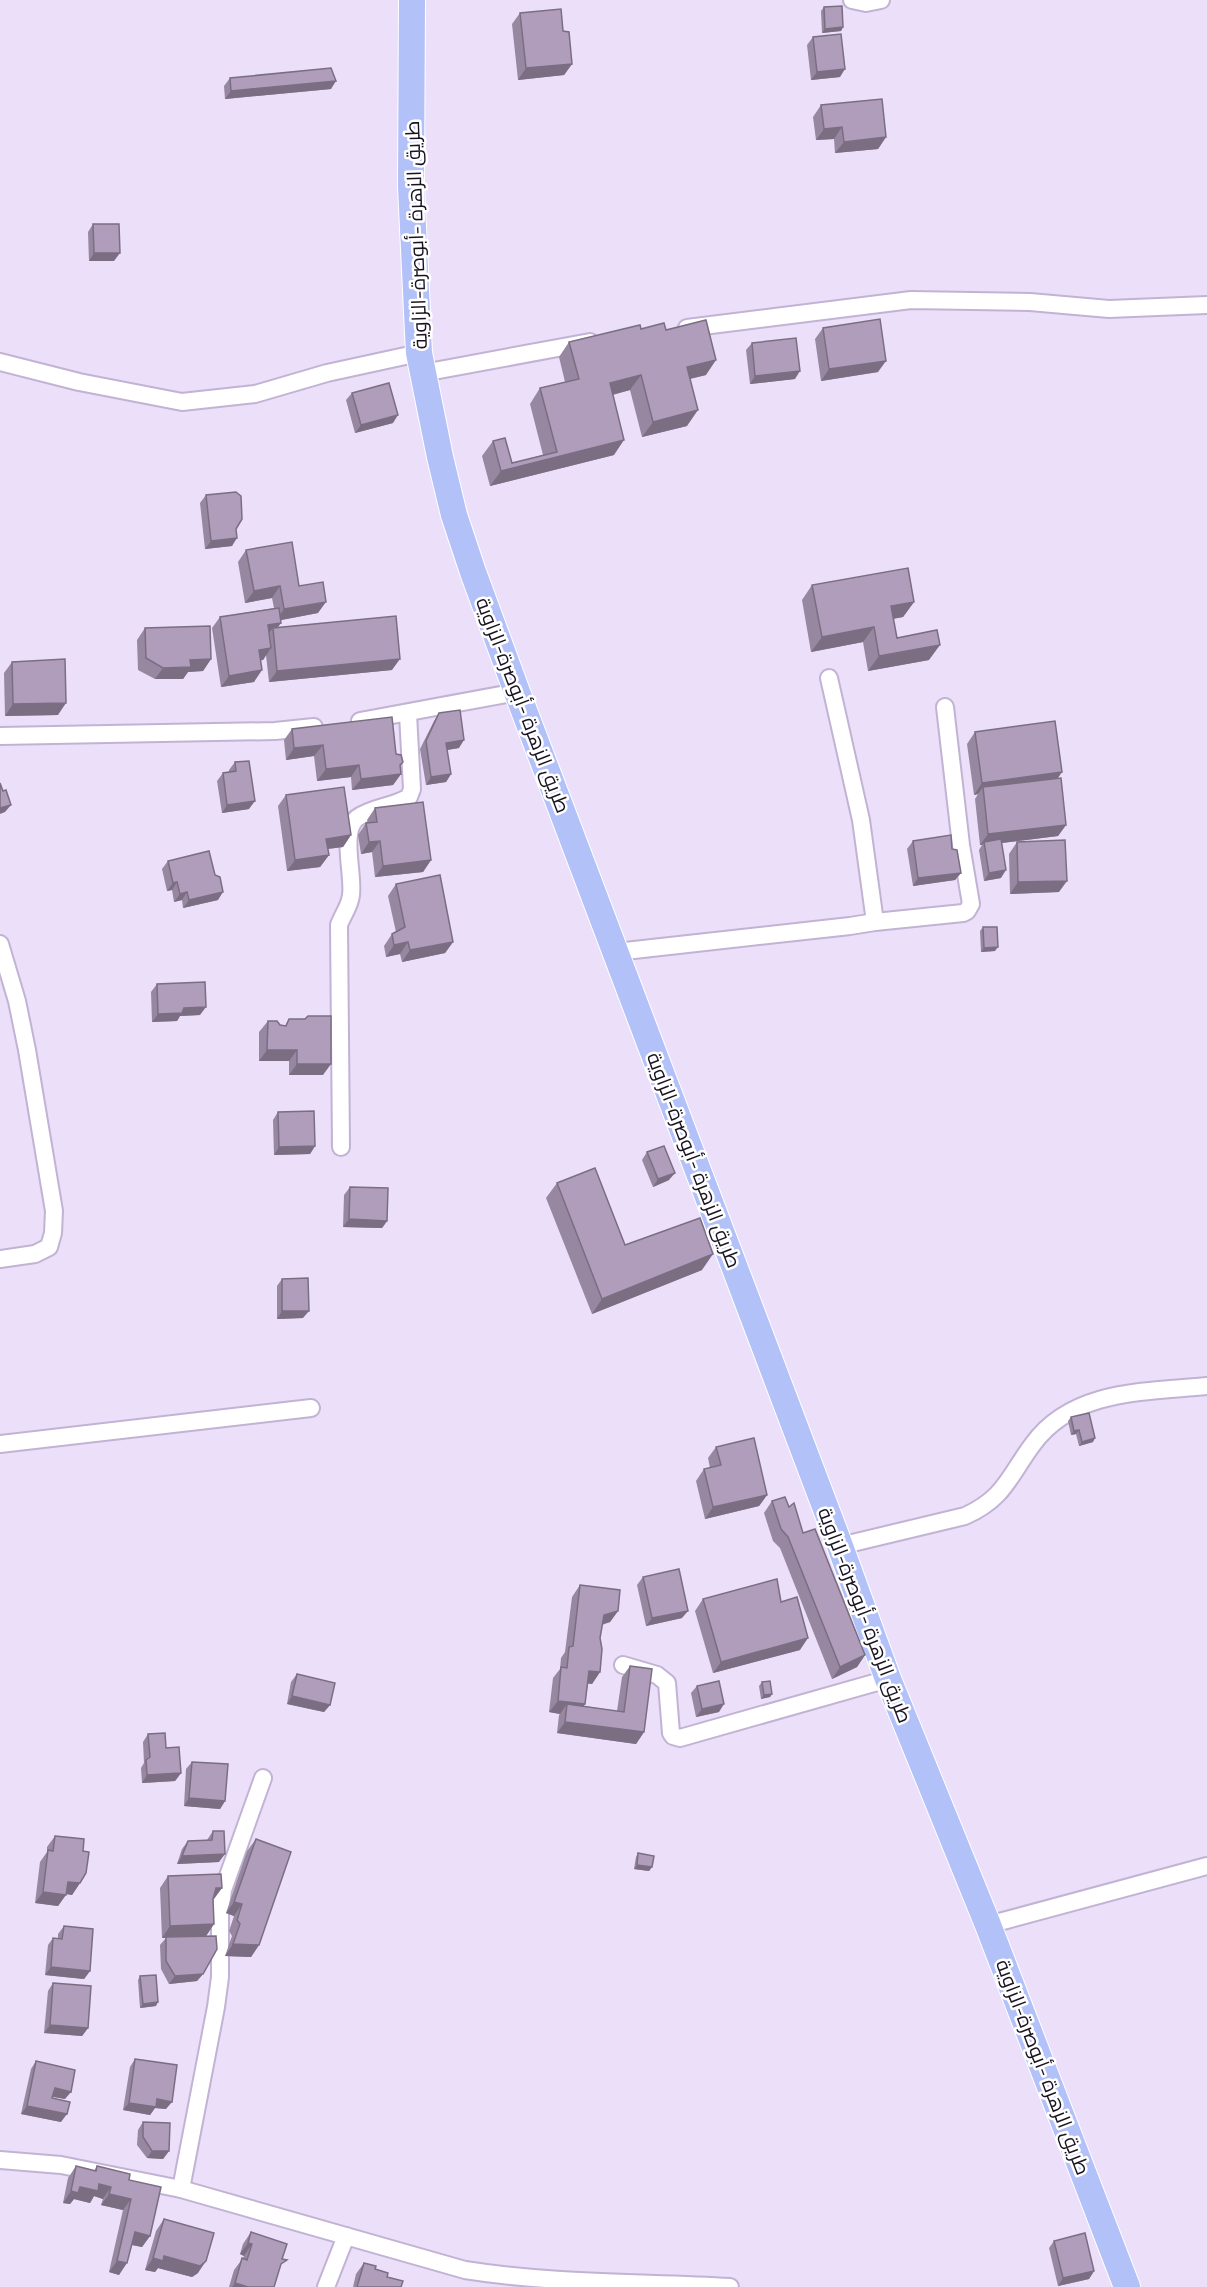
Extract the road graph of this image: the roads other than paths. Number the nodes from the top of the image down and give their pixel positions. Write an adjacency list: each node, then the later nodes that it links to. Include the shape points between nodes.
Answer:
1 (412, 0): 2 (street); 9 (main road, طريق الزهرة -أبوصرة-الزاوية, via 411,186)
2 (418, 0)
3 (852, 0): 4 (street)
4 (881, 0)
5 (1207, 305): 6 (street, via 1109,309 1030,302 911,300)
6 (671, 330)
7 (603, 340): 9 (street)
8 (0, 362): 9 (street, via 182,402 255,394 327,373)
9 (421, 363): 11 (main road, طريق الزهرة -أبوصرة-الزاوية, via 454,515)
10 (829, 678): 15 (street, via 861,820)
11 (517, 692): 13 (street); 17 (main road, طريق الزهرة -أبوصرة-الزاوية)
12 (945, 707): 15 (street, via 971,904 963,913)
13 (408, 714): 14 (street, via 275,731); 18 (street, via 412,789 409,797 362,814 354,820 348,834 352,892 339,925)
14 (0, 735)
15 (875, 922): 17 (street)
16 (0, 944): 19 (street, via 27,1050 54,1210 54,1233 49,1247 35,1254)
17 (616, 952): 23 (main road, طريق الزهرة -أبوصرة-الزاوية)
18 (341, 1147)
19 (0, 1259)
20 (1207, 1386): 23 (street, via 1132,1393 1077,1407 1046,1428 1006,1486 978,1510)
21 (311, 1408): 22 (street)
22 (0, 1444)
23 (840, 1545): 25 (main road, طريق الزهرة -أبوصرة-الزاوية)
24 (623, 1665): 25 (street, via 657,1675 667,1683 671,1733 680,1738)
25 (888, 1679): 28 (main road, طريق الزهرة -أبوصرة-الزاوية)
26 (263, 1778): 30 (street, via 223,1890 216,2007)
27 (1207, 1866): 28 (street)
28 (988, 1925): 34 (main road, طريق الزهرة -أبوصرة-الزاوية)
29 (0, 2160): 30 (street, via 61,2165)
30 (181, 2189): 31 (street)
31 (346, 2236): 32 (street); 33 (street, via 465,2270 508,2277)
32 (326, 2287)
33 (730, 2287)
34 (1127, 2287)

